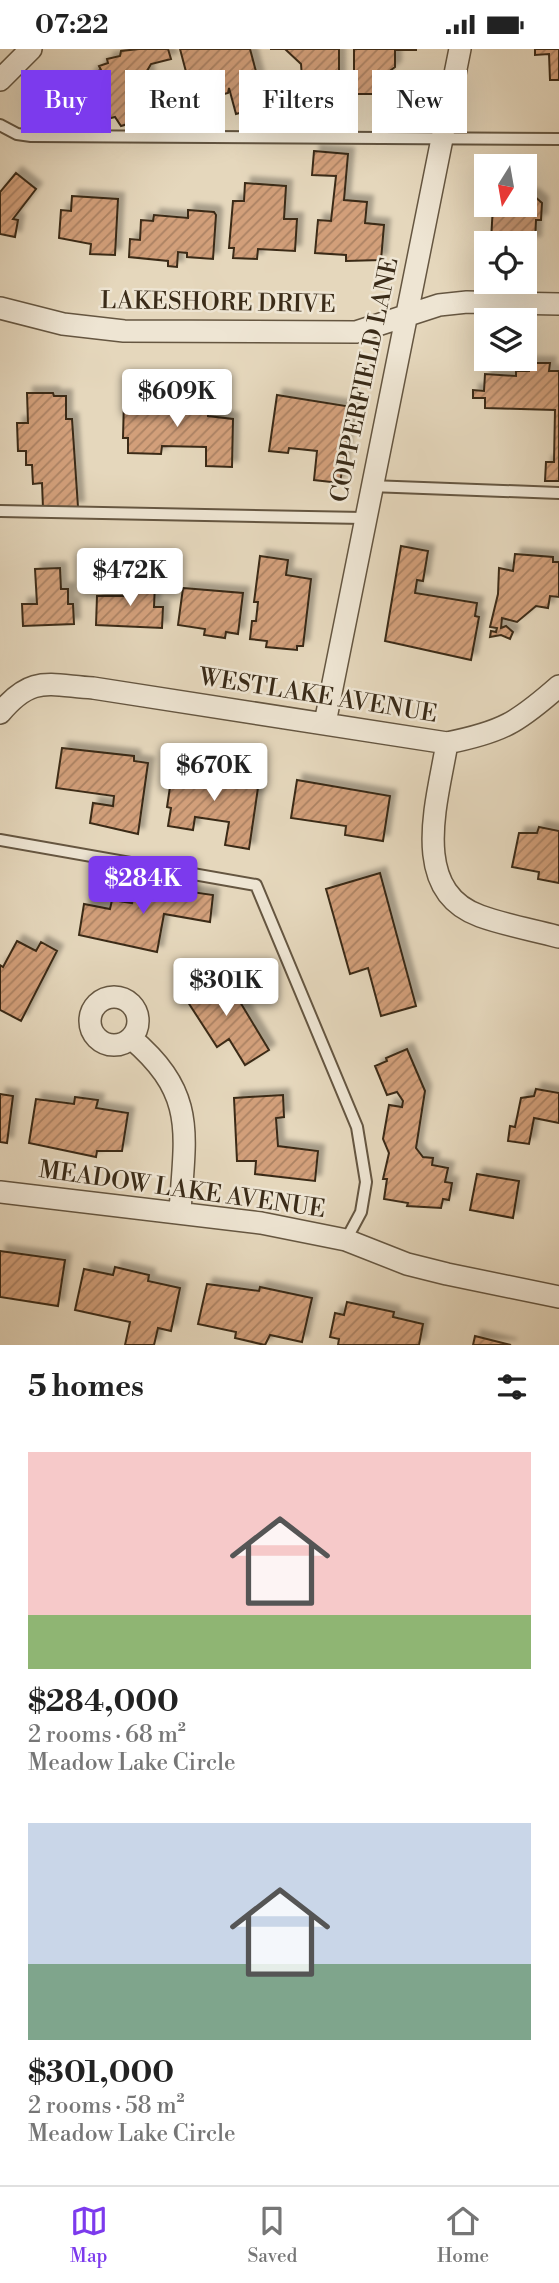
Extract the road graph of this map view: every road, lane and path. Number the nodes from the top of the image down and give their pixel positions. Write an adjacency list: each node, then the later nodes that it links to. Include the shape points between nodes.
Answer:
1 (30, 49): 3 (street)
2 (460, 49): 5 (street, COPPERFIELD LANE)
3 (0, 80)
4 (0, 125): 5 (lane, via 32,136)
5 (442, 138): 6 (lane); 9 (street, COPPERFIELD LANE)
6 (559, 139)
7 (559, 304): 9 (street, LAKESHORE DRIVE, via 467,302)
8 (0, 307): 9 (street, LAKESHORE DRIVE, via 62,324 124,331 356,333)
9 (404, 315): 10 (street, COPPERFIELD LANE)
10 (370, 487): 11 (lane); 13 (street, COPPERFIELD LANE)
11 (559, 493)
12 (0, 511): 13 (lane)
13 (363, 518): 16 (street, COPPERFIELD LANE)
14 (559, 686): 17 (street, via 527,715 490,734)
15 (0, 713): 16 (street, WESTLAKE AVENUE, via 17,692 35,684 93,688)
16 (324, 723): 17 (street, WESTLAKE AVENUE)
17 (447, 743): 19 (street, WESTLAKE AVENUE, via 433,833 440,884 451,898 478,916)
18 (0, 840): 23 (lane, via 256,885 357,1127 366,1182 361,1212)
19 (559, 937)
20 (131, 1038): 22 (street, via 152,1055 179,1094 185,1143)
21 (0, 1192): 22 (street, MEADOW LAKE AVENUE)
22 (180, 1212): 23 (street, MEADOW LAKE AVENUE)
23 (346, 1240): 24 (street, MEADOW LAKE AVENUE, via 407,1264)
24 (559, 1297)

